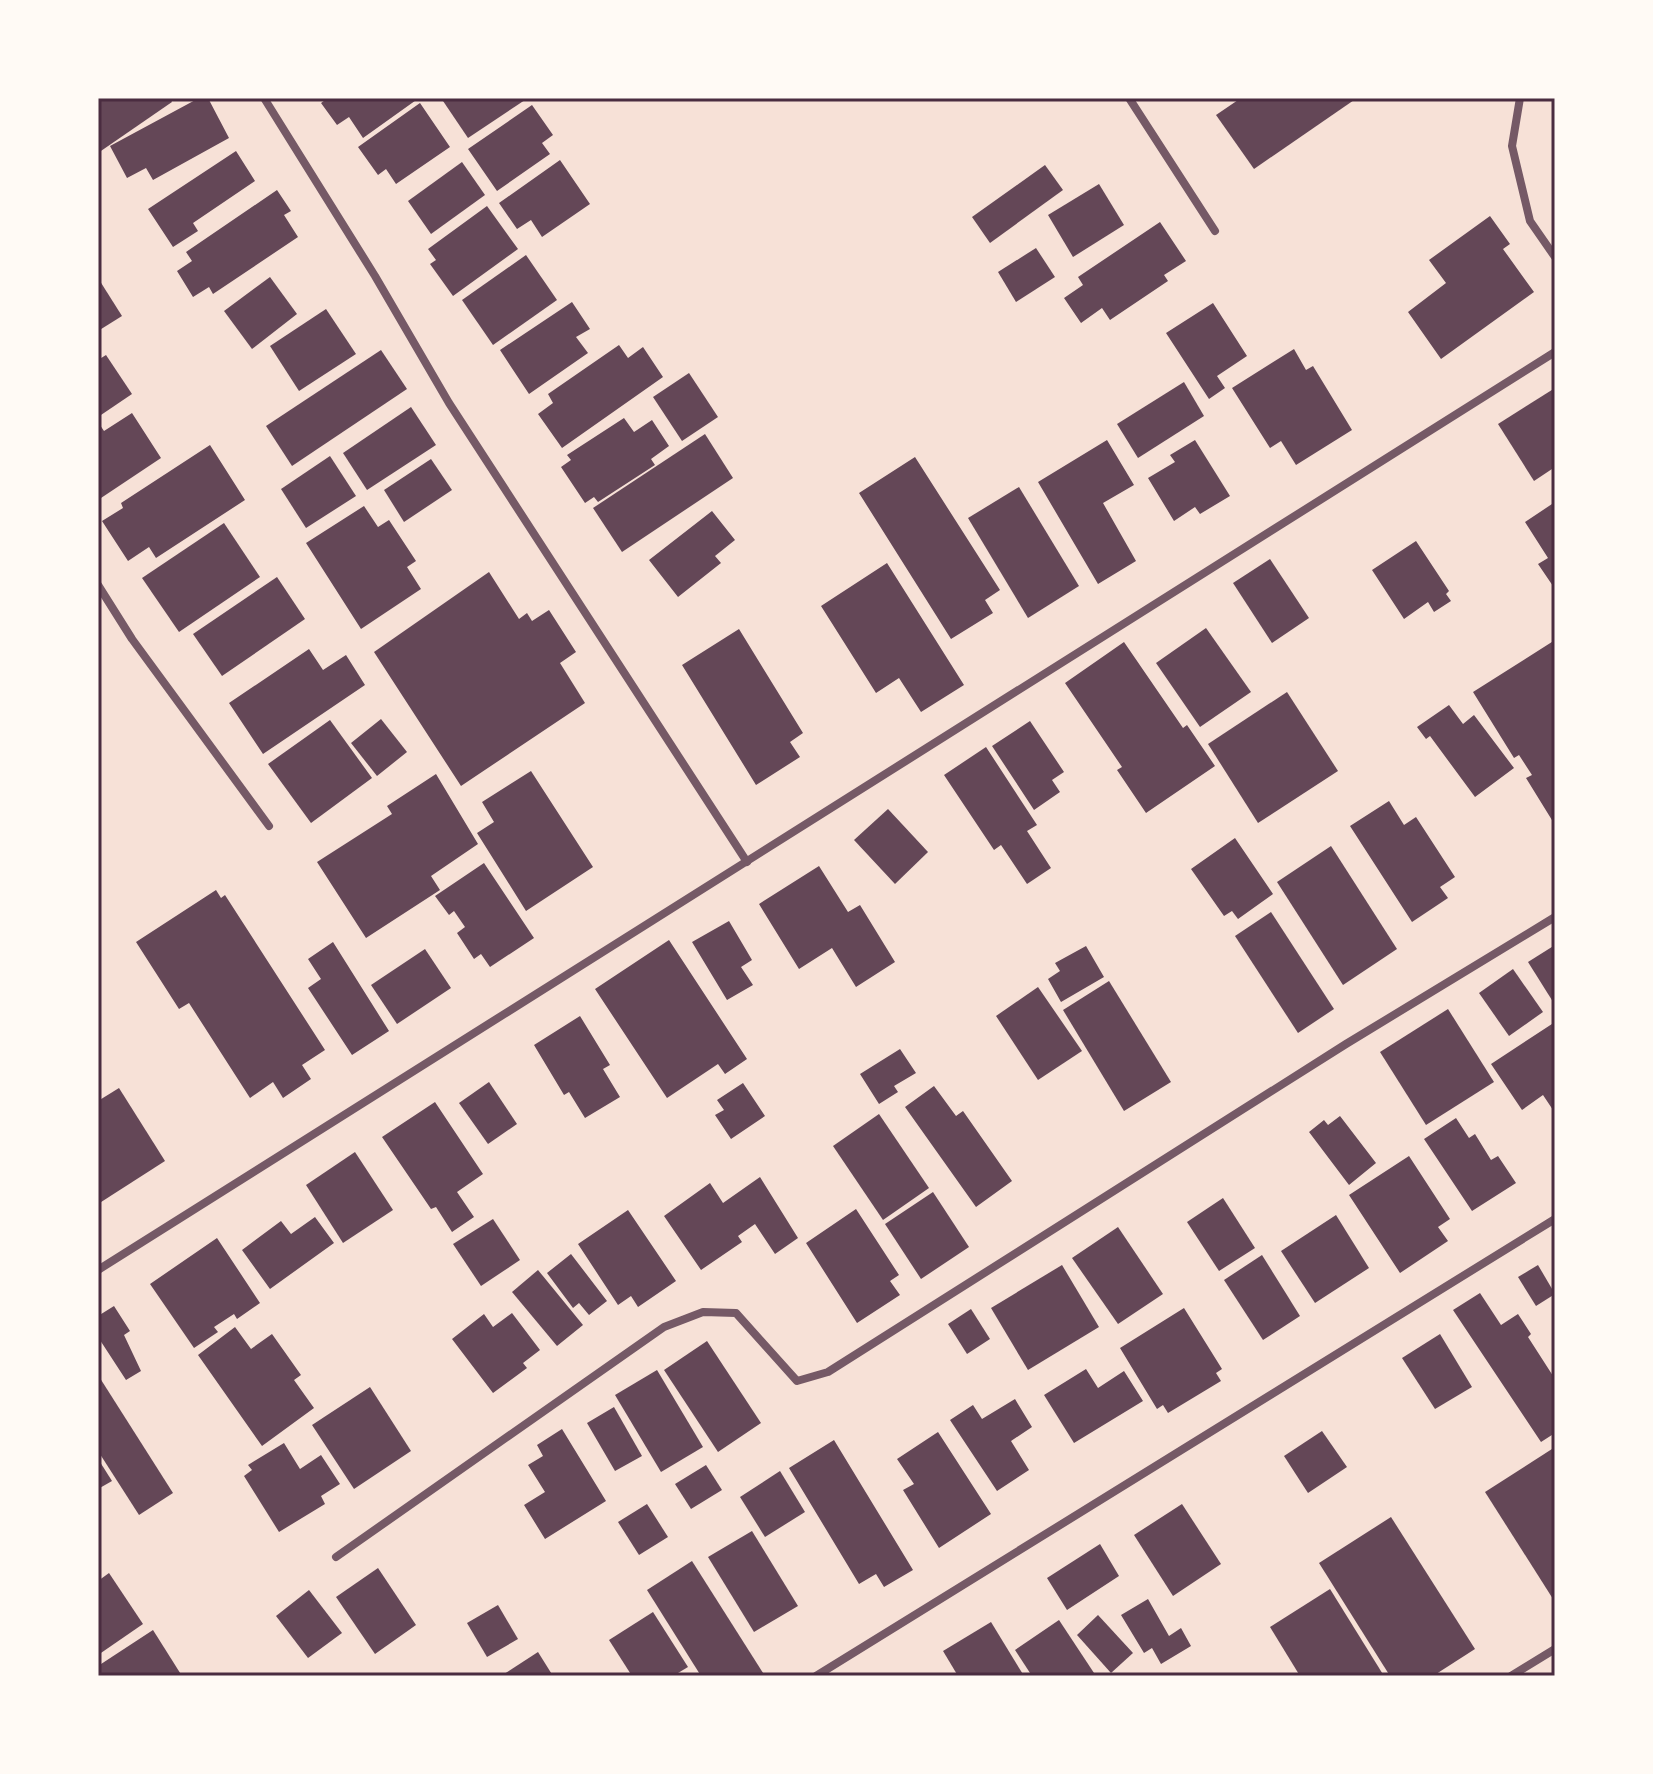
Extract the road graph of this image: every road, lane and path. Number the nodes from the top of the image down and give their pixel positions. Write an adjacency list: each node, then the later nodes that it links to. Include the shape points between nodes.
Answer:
1 (264, 98): 9 (street, via 449,403)
2 (1129, 98): 4 (street)
3 (1520, 98): 5 (street, via 1512,146 1530,221)
4 (1215, 231)
5 (1555, 257)
6 (1555, 352): 9 (street)
7 (98, 585): 8 (street)
8 (269, 826)
9 (747, 862): 12 (street)
10 (1555, 917): 13 (street, via 828,1372 797,1381 736,1313 703,1312 664,1327)
11 (1555, 1219): 15 (street)
12 (98, 1270)
13 (336, 1557)
14 (1555, 1649): 16 (street)
15 (816, 1676)
16 (1511, 1676)

